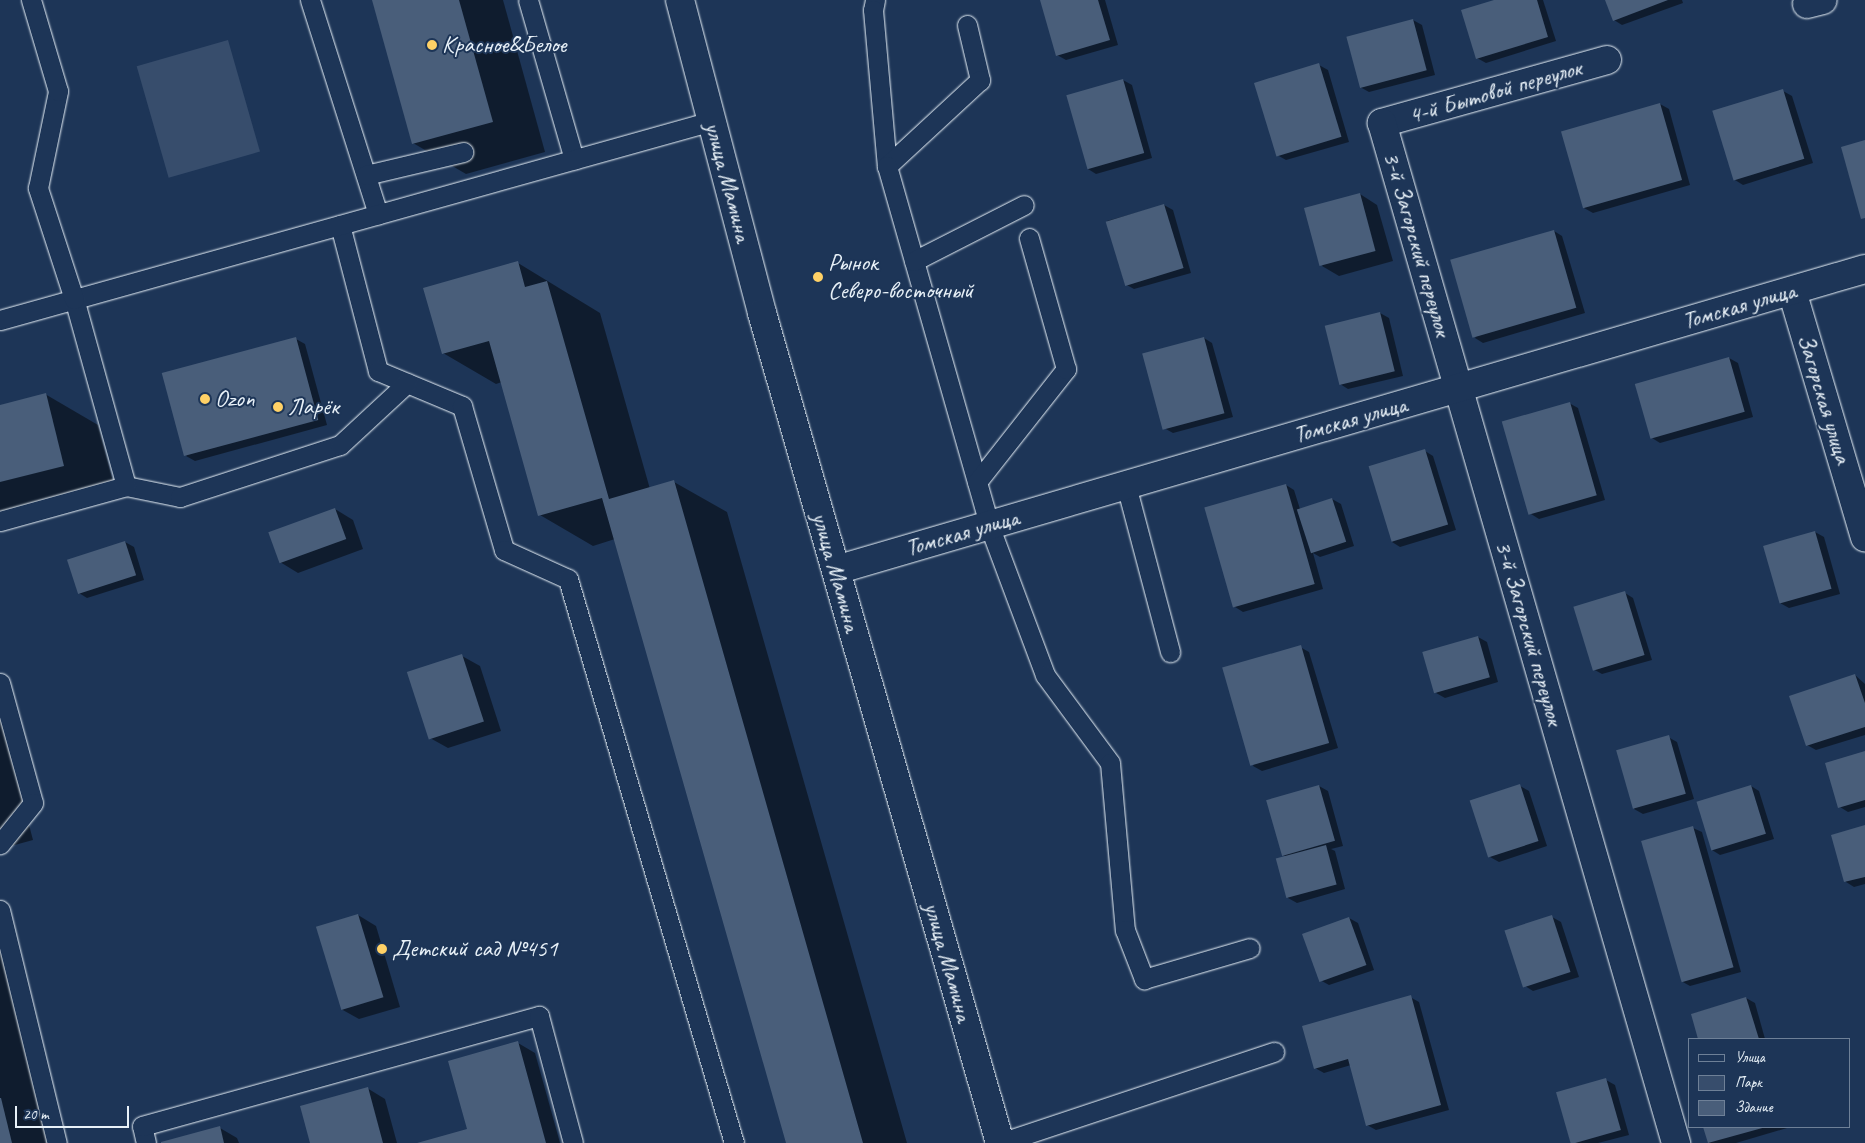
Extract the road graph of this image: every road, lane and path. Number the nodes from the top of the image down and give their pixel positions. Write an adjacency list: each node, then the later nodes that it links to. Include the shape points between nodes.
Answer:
1 (31, 0): 21 (lane, via 58,91 38,188)
2 (310, 0): 13 (lane)
3 (528, 0): 11 (lane)
4 (680, 0): 8 (street, улица Мамина)
5 (875, 0): 12 (lane, via 873,10)
6 (967, 25): 12 (lane, via 980,80)
7 (1607, 60): 9 (street, 4-й Бытовой переулок)
8 (712, 120): 11 (lane); 31 (street, улица Мамина, via 762,313)
9 (1382, 123): 24 (street, 3-й Загорский переулок)
10 (463, 152): 13 (lane)
11 (574, 159): 15 (lane)
12 (887, 166): 18 (lane)
13 (366, 175): 15 (lane)
14 (1024, 205): 18 (lane)
15 (378, 214): 16 (lane)
16 (340, 225): 21 (lane); 23 (lane, via 378,371)
17 (1029, 238): 25 (lane, via 1066,369)
18 (914, 260): 25 (lane)
19 (1865, 269): 20 (street, Томская улица)
20 (1792, 291): 24 (street, Томская улица); 30 (street, Загорская улица)
21 (74, 299): 22 (lane); 27 (lane)
22 (0, 320)
23 (407, 383): 27 (lane, via 340,445 180,496); 41 (lane, via 462,406 504,550 568,579)
24 (1459, 388): 26 (street, Томская улица); 43 (street, 3-й Загорский переулок)
25 (977, 482): 29 (lane)
26 (1126, 485): 29 (street, Томская улица); 32 (lane)
27 (126, 486): 28 (lane)
28 (0, 521)
29 (989, 525): 31 (street, Томская улица); 36 (lane, via 1045,675 1110,763 1125,930 1144,979)
30 (1865, 537)
31 (836, 570): 42 (street, улица Мамина)
32 (1170, 652)
33 (0, 682): 34 (lane, via 33,803)
34 (0, 844)
35 (0, 910): 38 (lane)
36 (1250, 948)
37 (1274, 1052): 42 (lane)
38 (57, 1143)
39 (146, 1143): 40 (lane, via 142,1126 539,1016)
40 (573, 1143)
41 (734, 1143)
42 (1000, 1143)
43 (1676, 1143)

